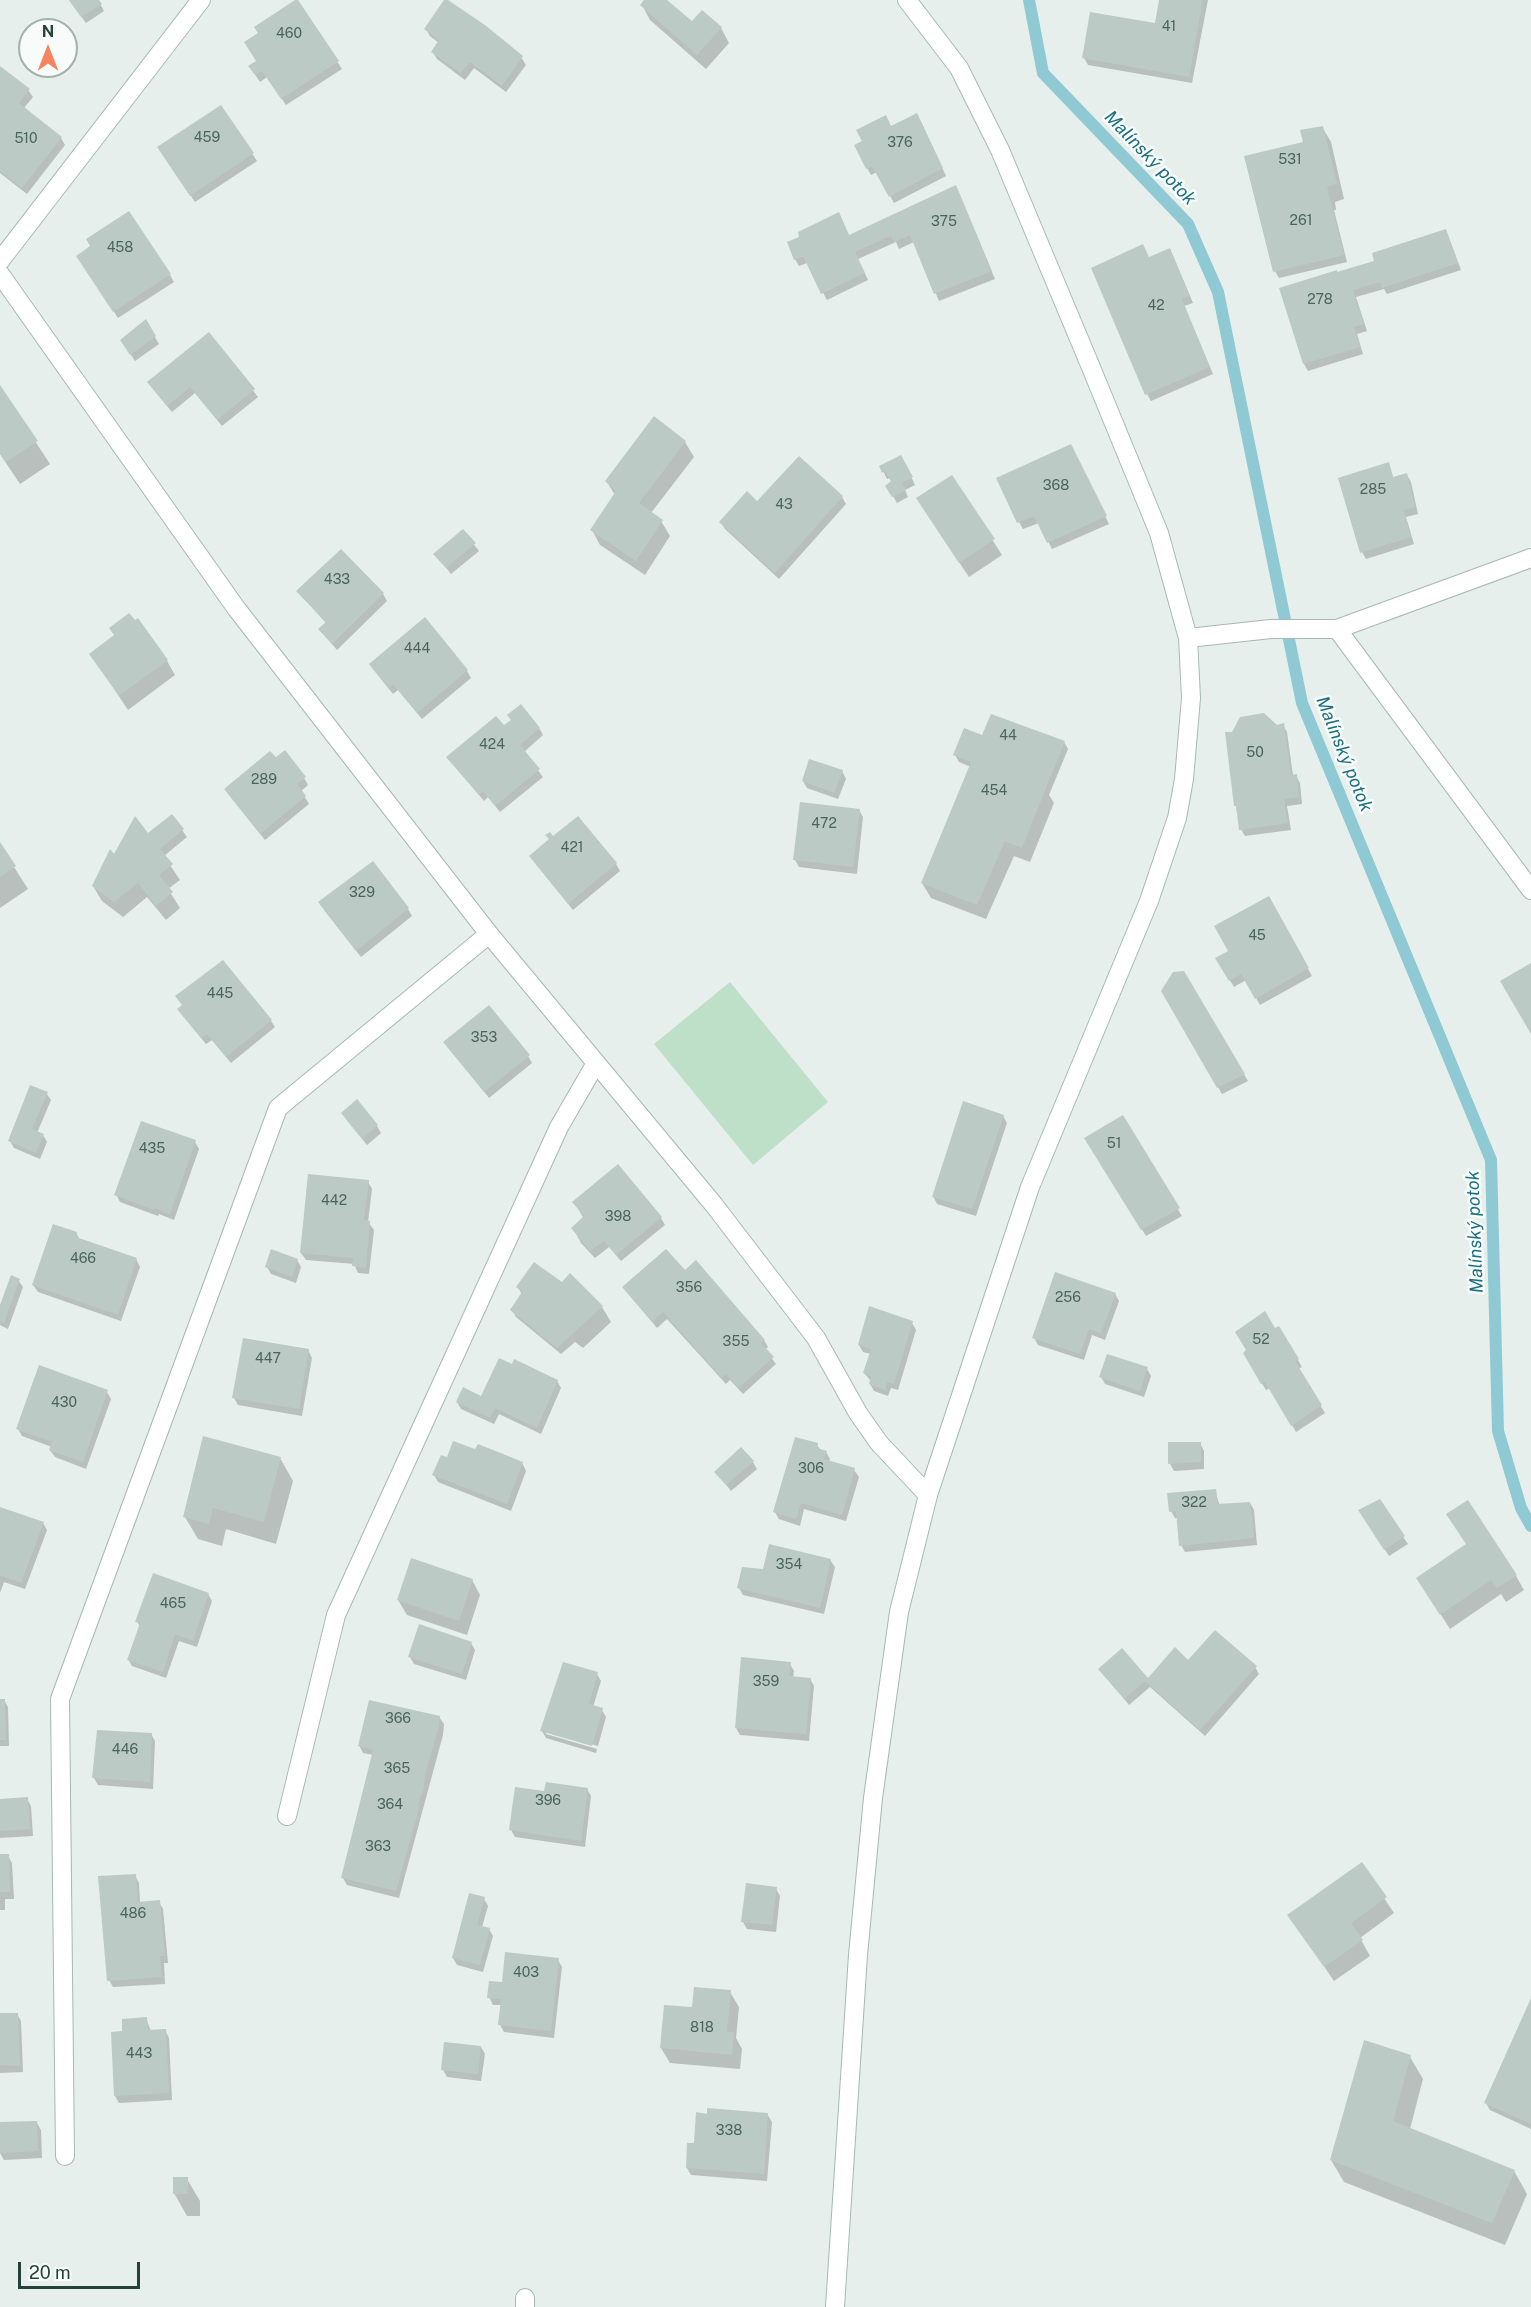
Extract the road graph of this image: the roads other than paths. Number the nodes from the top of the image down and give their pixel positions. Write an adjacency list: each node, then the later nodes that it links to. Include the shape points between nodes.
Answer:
1 (201, 0): 3 (street)
2 (907, 0): 7 (street, via 959,68 1000,150 1159,533)
3 (0, 261)
4 (0, 274): 9 (street, via 236,608)
5 (1531, 558): 6 (street)
6 (1337, 629): 7 (street, via 1271,628); 8 (street)
7 (1188, 638): 11 (street, via 1191,698 1177,818 1149,901 1030,1187)
8 (1531, 890)
9 (489, 934): 10 (street); 13 (street, via 279,1108 60,1699)
10 (596, 1063): 11 (street, via 714,1205 816,1338 879,1443); 12 (street, via 559,1127 336,1616)
11 (928, 1495): 14 (street, via 899,1612 873,1798 858,1955)
12 (287, 1816)
13 (65, 2156)
14 (835, 2307)

